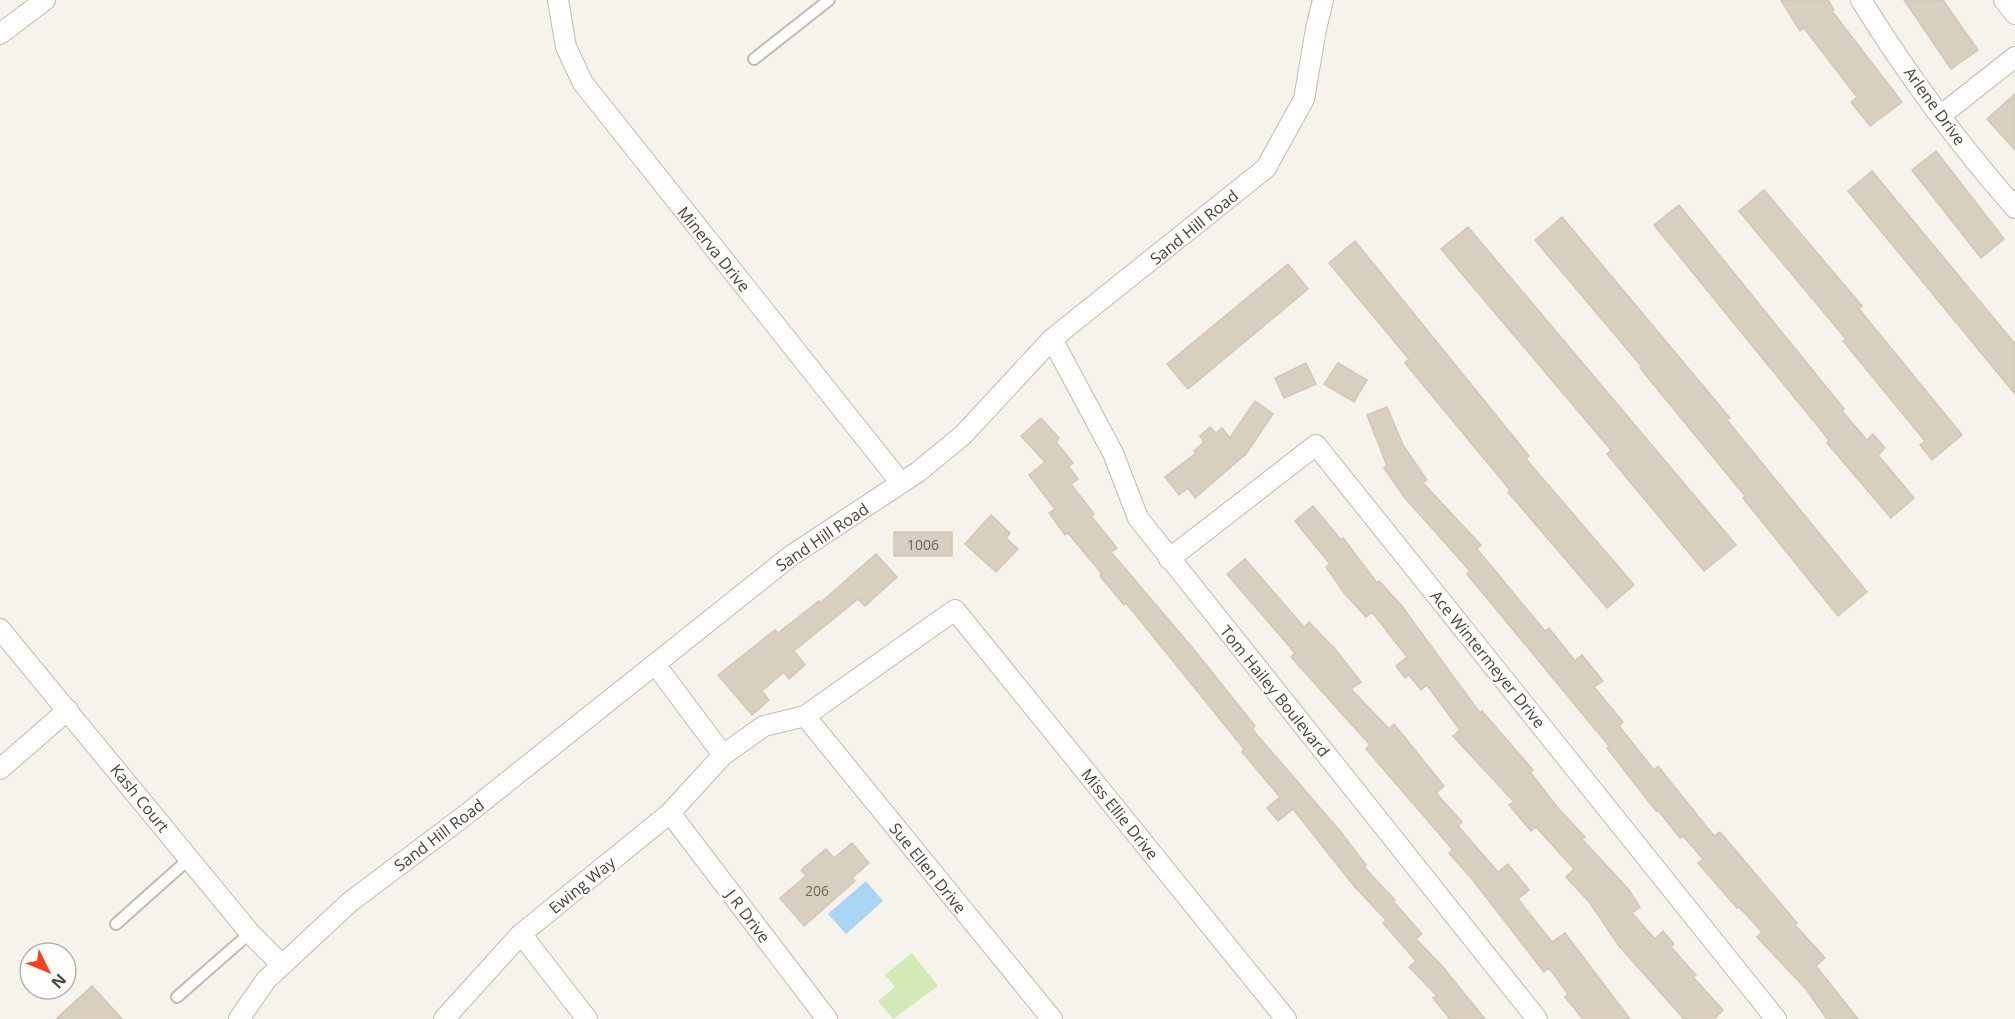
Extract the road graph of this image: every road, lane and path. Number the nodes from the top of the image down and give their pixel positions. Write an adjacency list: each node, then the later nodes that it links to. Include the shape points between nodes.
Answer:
1 (45, 0): 8 (street)
2 (558, 0): 14 (street, Minerva Drive, via 566,47 583,83)
3 (829, 0): 10 (lane)
4 (1323, 0): 13 (street, Sand Hill Road, via 1304,99 1266,168)
5 (1861, 0): 11 (street, Arlene Drive)
6 (2004, 0): 7 (street)
7 (2015, 14)
8 (0, 34)
9 (2015, 57): 11 (street)
10 (754, 58)
11 (1940, 116): 12 (street, Arlene Drive)
12 (2015, 208)
13 (1052, 339): 14 (street, Sand Hill Road, via 963,435); 15 (street, Tom Hailey Boulevard, via 1113,453 1138,518)
14 (901, 483): 18 (street, Sand Hill Road, via 792,555)
15 (1169, 559): 36 (street, Tom Hailey Boulevard); 37 (street, Ace Wintermeyer Drive, via 1316,445)
16 (955, 610): 20 (street, Ewing Way); 35 (street, Miss Ellie Drive)
17 (0, 629): 19 (street, Kash Court)
18 (655, 664): 21 (street); 28 (street, Sand Hill Road, via 350,902)
19 (68, 710): 22 (street); 24 (street, Kash Court)
20 (805, 716): 21 (street, Ewing Way, via 764,726); 34 (street, Sue Ellen Drive)
21 (723, 755): 23 (street, Ewing Way)
22 (0, 769)
23 (670, 813): 27 (street, Ewing Way); 33 (street, J R Drive)
24 (189, 858): 25 (lane); 26 (street, Kash Court)
25 (116, 924)
26 (250, 933): 28 (street, Kash Court); 29 (lane)
27 (521, 934): 31 (street, Ewing Way); 32 (street)
28 (282, 965): 30 (street, Sand Hill Road, via 266,980)
29 (177, 997)
30 (239, 1019)
31 (444, 1019)
32 (587, 1019)
33 (827, 1019)
34 (1052, 1019)
35 (1286, 1019)
36 (1537, 1019)
37 (1776, 1019)

